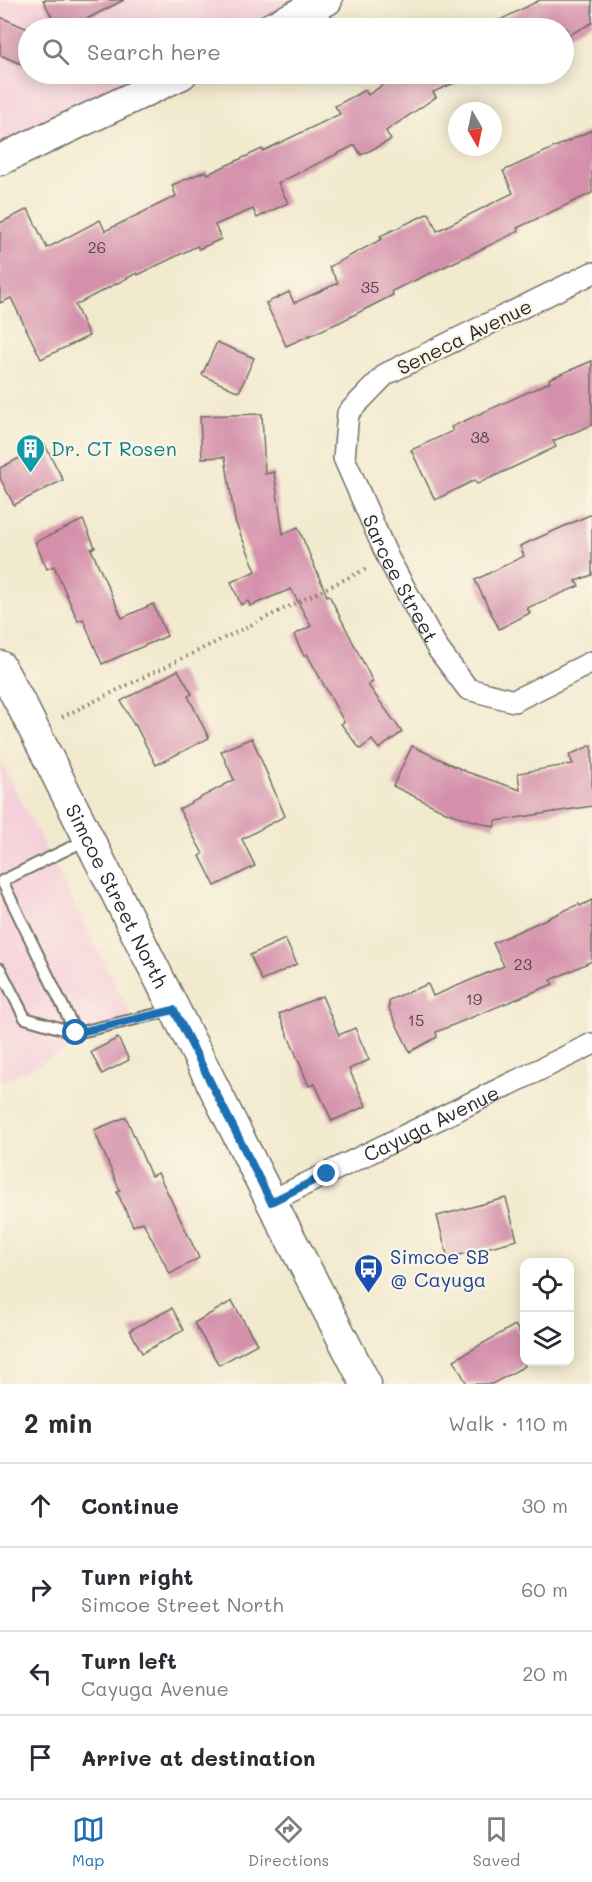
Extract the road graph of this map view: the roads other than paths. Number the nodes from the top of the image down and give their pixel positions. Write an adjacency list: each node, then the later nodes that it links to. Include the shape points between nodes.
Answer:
1 (327, 0): 2 (main road)
2 (291, 18)
3 (161, 84): 4 (main road)
4 (0, 160)
5 (592, 273): 6 (street, Seneca Avenue, via 386,374)
6 (348, 413): 7 (street, Sarcee Street, via 344,458 388,558 438,649 468,689 514,701)
7 (592, 662)
8 (0, 666): 9 (main road, Simcoe Street North)
9 (88, 839): 10 (lane); 12 (main road, Simcoe Street North)
10 (1, 880): 13 (lane)
11 (0, 969): 13 (lane, via 25,1018)
12 (174, 1010): 13 (lane); 15 (main road, Simcoe Street North)
13 (76, 1033)
14 (592, 1044): 15 (street, Cayuga Avenue)
15 (271, 1202): 16 (main road, Simcoe Street North)
16 (366, 1384)

